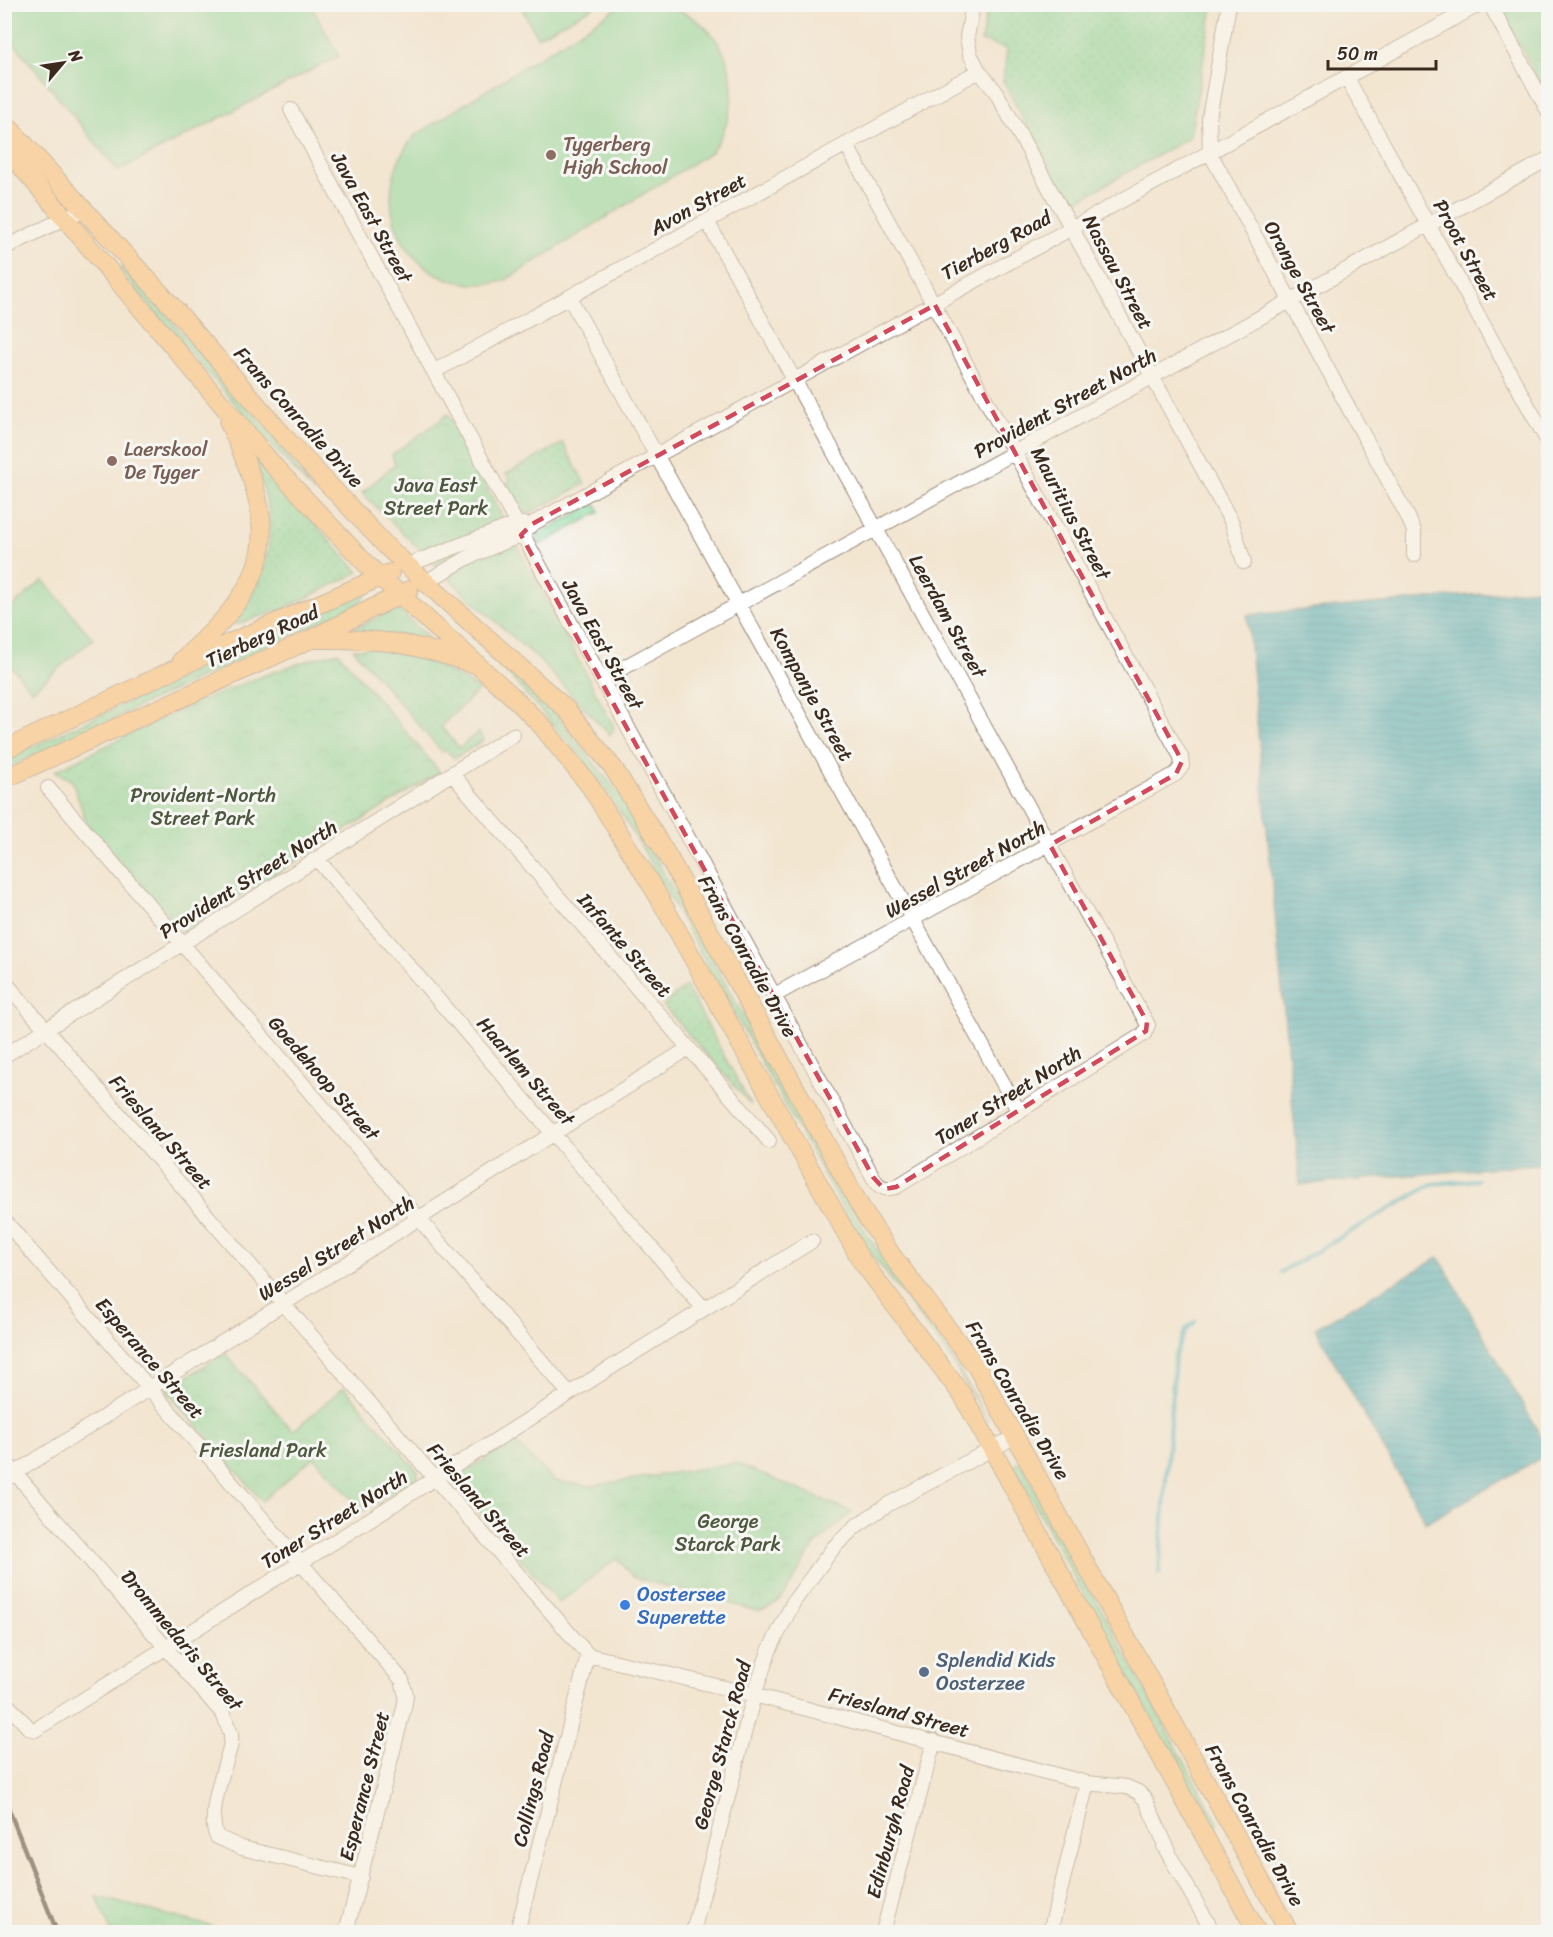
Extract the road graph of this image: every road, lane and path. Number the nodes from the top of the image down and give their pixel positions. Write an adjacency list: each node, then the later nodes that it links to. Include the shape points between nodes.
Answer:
1 (973, 4): 5 (street, Nassau Street, via 967,42)
2 (1229, 4): 12 (street, Orange Street, via 1209,118)
3 (1480, 4): 6 (street, Tierberg Road)
4 (1490, 4): 8 (street)
5 (979, 71): 10 (street, Avon Street); 17 (street, Nassau Street, via 996,92)
6 (1347, 78): 12 (street, Tierberg Road); 16 (street, Proot Street)
7 (291, 110): 22 (street, Java East Street)
8 (1548, 111)
9 (4, 122): 14 (main road, Frans Conradie Drive)
10 (846, 144): 15 (street, Avon Street); 21 (street, Mauritius Street)
11 (4, 146): 14 (main road, Frans Conradie Drive)
12 (1210, 153): 17 (street, Tierberg Road); 20 (street, Orange Street)
13 (1548, 159): 16 (street, Provident Street North)
14 (74, 214): 18 (street); 25 (main road, Frans Conradie Drive); 33 (main road, Frans Conradie Drive, via 180,315 288,441)
15 (707, 221): 19 (street, Avon Street); 24 (street, Leerdam Street)
16 (1430, 225): 20 (street, Provident Street North); 26 (street, Proot Street)
17 (1072, 228): 21 (street, Tierberg Road); 23 (street, Nassau Street)
18 (4, 248)
19 (569, 297): 22 (street, Avon Street); 28 (street, Kompanje Street)
20 (1292, 301): 23 (street, Provident Street North); 31 (street, Orange Street, via 1407,515 1414,531)
21 (935, 304): 24 (street, Tierberg Road); 27 (street, Mauritius Street)
22 (435, 371): 30 (street, Java East Street)
23 (1152, 377): 27 (street, Provident Street North); 32 (street, Nassau Street, via 1232,523)
24 (797, 380): 28 (street, Tierberg Road); 29 (street, Leerdam Street)
25 (219, 403): 34 (main road, Frans Conradie Drive); 40 (main road, via 257,491 262,520 260,554 244,595 230,615)
26 (1548, 442)
27 (1016, 452): 29 (street, Provident Street North); 45 (street, Mauritius Street, via 1181,757 1182,766)
28 (659, 456): 30 (street, Tierberg Road); 37 (street, Kompanje Street)
29 (878, 528): 37 (street, Provident Street North); 48 (street, Leerdam Street)
30 (519, 529): 33 (street, Tierberg Road); 35 (street, Tierberg Road); 41 (street, Java East Street)
31 (1414, 555)
32 (1244, 562)
33 (405, 566): 34 (main road, Tierberg Road); 35 (main road, Frans Conradie Drive)
34 (381, 577): 36 (main road, Frans Conradie Drive); 40 (main road, Tierberg Road)
35 (424, 583): 36 (main road, Tierberg Road); 69 (main road, Frans Conradie Drive, via 566,709 631,795 864,1213 976,1366)
36 (398, 595): 38 (main road, Tierberg Road); 39 (main road, Frans Conradie Drive)
37 (740, 604): 41 (street, Provident Street North); 50 (street, Kompanje Street)
38 (311, 639): 39 (main road, via 402,642); 46 (main road, Tierberg Road)
39 (480, 667): 70 (main road, Frans Conradie Drive, via 541,724 606,809 851,1244 946,1371)
40 (165, 676): 43 (main road, Tierberg Road)
41 (601, 680): 53 (street, Java East Street)
42 (513, 735): 44 (street, Provident Street North)
43 (4, 750)
44 (452, 774): 49 (street, Provident Street North); 56 (street, Infante Street)
45 (1176, 774): 48 (street, Wessel Street North)
46 (4, 779)
47 (48, 788): 51 (street, Goedehoop Street)
48 (1050, 845): 50 (street, Wessel Street North); 55 (street, Leerdam Street, via 1147,1022)
49 (317, 859): 51 (street, Provident Street North); 59 (street, Haarlem Street)
50 (913, 920): 53 (street, Wessel Street North); 58 (street, Kompanje Street)
51 (181, 943): 54 (street, Provident Street North); 62 (street, Goedehoop Street)
52 (4, 981): 54 (street, Friesland Street)
53 (773, 996): 61 (street, Java East Street, via 873,1177)
54 (46, 1029): 57 (street, Provident Street North); 65 (street, Friesland Street)
55 (1146, 1031): 58 (street, Toner Street North)
56 (689, 1048): 59 (street, Wessel Street North); 60 (street, Infante Street)
57 (4, 1056)
58 (1019, 1112): 61 (street, Toner Street North)
59 (555, 1134): 62 (street, Wessel Street North); 66 (street, Haarlem Street)
60 (769, 1141)
61 (889, 1189)
62 (419, 1218): 65 (street, Wessel Street North); 68 (street, Goedehoop Street)
63 (4, 1220): 67 (street, Esperance Street)
64 (813, 1241): 66 (street, Toner Street North)
65 (284, 1304): 67 (street, Wessel Street North); 73 (street, Friesland Street)
66 (704, 1309): 68 (street, Toner Street North)
67 (150, 1388): 72 (street, Wessel Street North); 74 (street, Esperance Street)
68 (569, 1393): 73 (street, Toner Street North)
69 (1016, 1436): 70 (street, George Starck Road); 89 (main road, Frans Conradie Drive)
70 (992, 1449): 77 (street, George Starck Road, via 887,1505 834,1547 785,1616); 88 (main road, Frans Conradie Drive)
71 (4, 1460): 72 (street, Drommedaris Street)
72 (10, 1476): 75 (street, Drommedaris Street)
73 (435, 1478): 74 (street, Toner Street North); 76 (street, Friesland Street)
74 (301, 1562): 75 (street, Toner Street North); 81 (street, Esperance Street, via 405,1688 404,1708)
75 (166, 1648): 78 (street, Toner Street North, via 35,1730 28,1728); 81 (street, Drommedaris Street, via 223,1714 231,1734 214,1809 217,1837 242,1848)
76 (588, 1654): 77 (street, Friesland Street); 83 (street, Collings Road)
77 (754, 1695): 79 (street, Friesland Street); 84 (street, George Starck Road)
78 (4, 1701)
79 (934, 1742): 80 (street, Friesland Street); 85 (street, Edinburgh Road)
80 (1093, 1783): 86 (street); 87 (street, Friesland Street, via 1138,1800)
81 (361, 1878): 82 (street, Esperance Street)
82 (346, 1932)
83 (517, 1932)
84 (693, 1932)
85 (883, 1932)
86 (1050, 1932)
87 (1214, 1932)
88 (1257, 1932)
89 (1289, 1932)

